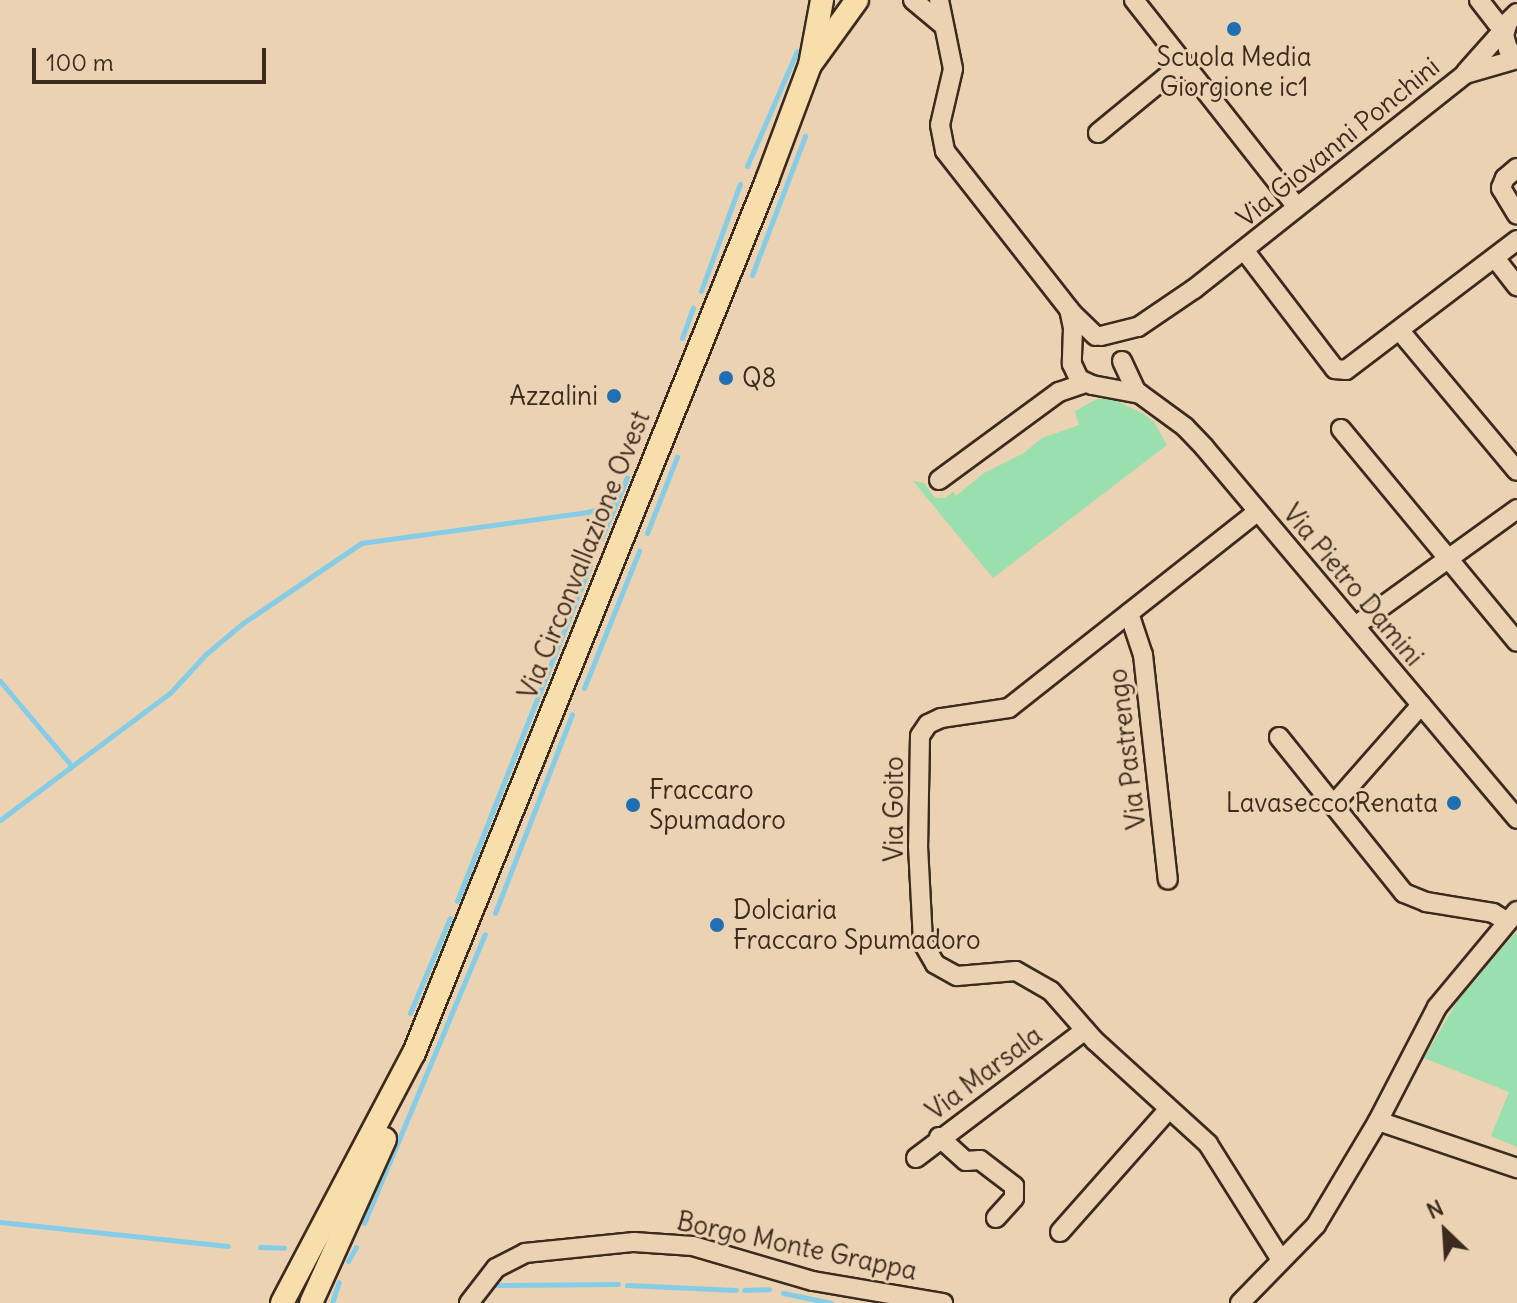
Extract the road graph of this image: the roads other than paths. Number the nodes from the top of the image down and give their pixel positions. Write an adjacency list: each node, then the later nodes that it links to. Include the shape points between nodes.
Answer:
1 (822, 0): 11 (main road, Via Circonvallazione Ovest)
2 (857, 0): 11 (main road, Via Circonvallazione Ovest)
3 (913, 0): 8 (street)
4 (939, 0): 8 (street)
5 (1134, 0): 10 (street)
6 (1479, 0): 7 (street)
7 (1507, 20): 9 (street, via 1505,43); 12 (street)
8 (944, 26): 21 (street, via 953,69 940,125 945,151)
9 (1517, 58): 12 (street)
10 (1182, 64): 13 (street); 15 (street)
11 (810, 65): 45 (main road, Via Circonvallazione Ovest)
12 (1465, 74): 15 (street, Via Giovanni Ponchini)
13 (1098, 133)
14 (1517, 168): 16 (street, via 1501,188)
15 (1296, 206): 18 (street, Via Giovanni Ponchini)
16 (1517, 215)
17 (1517, 240): 19 (street, Via Giovanni Ponchini)
18 (1244, 250): 22 (street, Via Giovanni Ponchini); 23 (street, Via Giovanni Ponchini, via 1335,369 1346,370)
19 (1495, 258): 20 (street); 23 (street, Via Giovanni Ponchini)
20 (1517, 286)
21 (1069, 309): 24 (street); 26 (street)
22 (1138, 327): 24 (street); 25 (street)
23 (1400, 331): 29 (street)
24 (1098, 336): 25 (street, via 1115,344); 26 (street, via 1084,339)
25 (1121, 358): 26 (street, via 1115,377); 27 (street, via 1128,380)
26 (1082, 373): 27 (street); 30 (street)
27 (1140, 394): 32 (street, Via Pietro Damini, via 1193,435)
28 (1341, 429): 33 (street)
29 (1517, 471)
30 (939, 480)
31 (1517, 509): 33 (street)
32 (1257, 512): 34 (street, Via Goito); 35 (street, Via Pietro Damini)
33 (1448, 558): 35 (street); 36 (street)
34 (1129, 613): 41 (street, Via Pastrengo, via 1143,655); 43 (street, Via Goito, via 1009,708 941,718 920,736 918,846 928,954 945,972 957,976 1016,971)
35 (1355, 626): 37 (street, Via Pietro Damini)
36 (1517, 642)
37 (1421, 705): 39 (street); 40 (street, Via Pietro Damini)
38 (1279, 737): 39 (street)
39 (1334, 804): 42 (street, via 1404,893 1426,902)
40 (1517, 819)
41 (1168, 880)
42 (1511, 916): 47 (street, via 1437,1007)
43 (1060, 1000): 44 (street, Via Marsala)
44 (1085, 1030): 46 (street, Via Marsala); 48 (street, Via Marsala)
45 (408, 1065): 54 (main road, Via Circonvallazione Ovest); 55 (main road, Via Circonvallazione Ovest, via 378,1154)
46 (1168, 1110): 52 (street); 53 (street, Via Marsala, via 1208,1144)
47 (1378, 1121): 50 (street); 53 (street, via 1325,1212)
48 (939, 1137): 49 (street, Via Marsala); 51 (street, via 966,1161 980,1160 1014,1186 1014,1198)
49 (916, 1158)
50 (1517, 1168)
51 (996, 1218)
52 (1060, 1232)
53 (1281, 1260): 58 (street)
54 (282, 1303)
55 (311, 1303)
56 (469, 1303): 57 (street, Borgo Monte Grappa, via 496,1268 525,1253 634,1242 693,1246 813,1281)
57 (943, 1303)
58 (1240, 1303)

